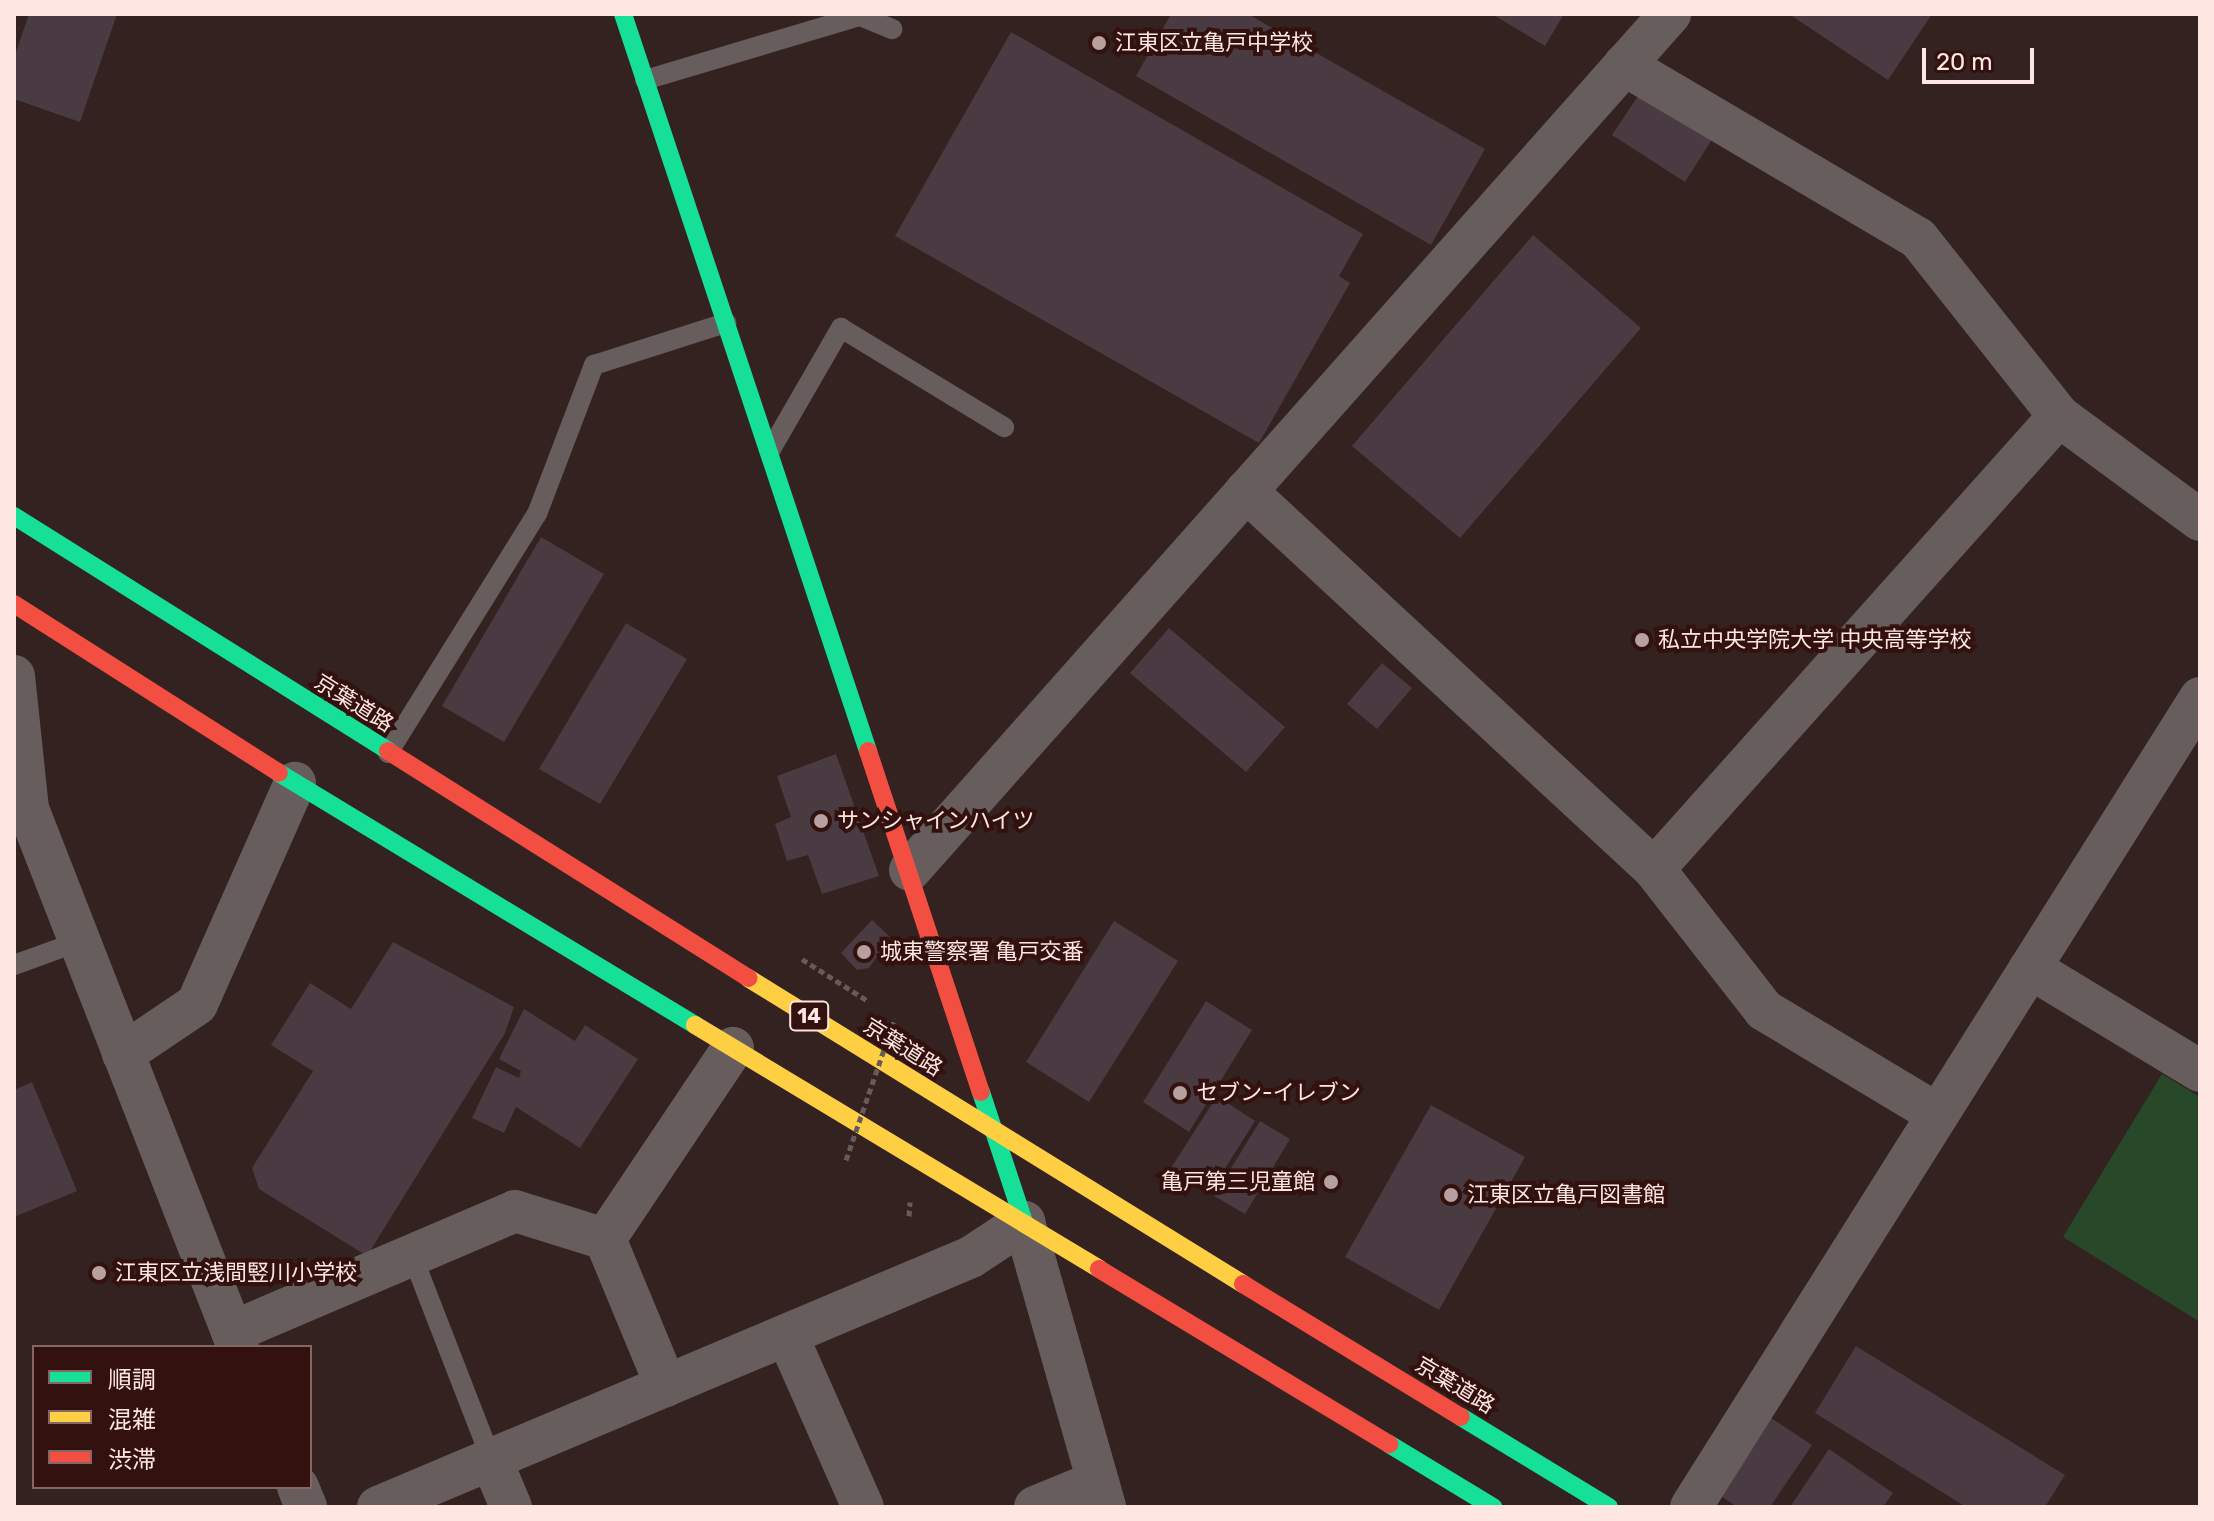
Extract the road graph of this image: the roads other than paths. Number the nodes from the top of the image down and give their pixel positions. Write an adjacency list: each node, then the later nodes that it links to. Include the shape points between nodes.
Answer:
1 (623, 14): 5 (main road)
2 (1670, 14): 4 (street)
3 (893, 29): 5 (lane, via 860,16)
4 (1624, 65): 7 (street, via 1918,238); 10 (street)
5 (645, 80): 6 (main road)
6 (726, 323): 9 (main road); 16 (lane, via 594,365 537,514)
7 (2059, 416): 12 (street); 19 (street)
8 (1004, 427): 9 (lane, via 841,328)
9 (769, 452): 20 (main road)
10 (1246, 491): 19 (street); 20 (street)
11 (14, 516): 16 (main road, 京葉道路 / 14)
12 (2200, 520)
13 (14, 604): 17 (main road)
14 (14, 676): 18 (street)
15 (2200, 698): 23 (street)
16 (388, 753): 28 (main road, 京葉道路 / 14)
17 (295, 783): 24 (main road); 25 (street, via 197,1004)
18 (21, 811): 21 (street)
19 (1654, 869): 27 (street, via 1764,1010)
20 (910, 870): 28 (main road)
21 (80, 941): 22 (lane); 25 (street)
22 (14, 965)
23 (2030, 968): 26 (street); 27 (street)
24 (733, 1048): 29 (main road); 30 (street)
25 (123, 1054): 33 (street)
26 (2200, 1071)
27 (1937, 1114): 43 (street)
28 (998, 1135): 29 (main road); 42 (main road, 京葉道路 / 14)
29 (1024, 1222): 32 (street, via 971,1257); 36 (street); 41 (main road)
30 (605, 1239): 31 (street, via 515,1211); 34 (street)
31 (412, 1255): 33 (street); 35 (lane)
32 (787, 1335): 34 (street); 39 (street)
33 (235, 1339)
34 (666, 1386): 35 (street)
35 (491, 1459): 37 (street); 38 (street)
36 (1100, 1495): 40 (street)
37 (378, 1507)
38 (511, 1507)
39 (863, 1507)
40 (1035, 1507)
41 (1493, 1507)
42 (1609, 1507)
43 (1691, 1507)

